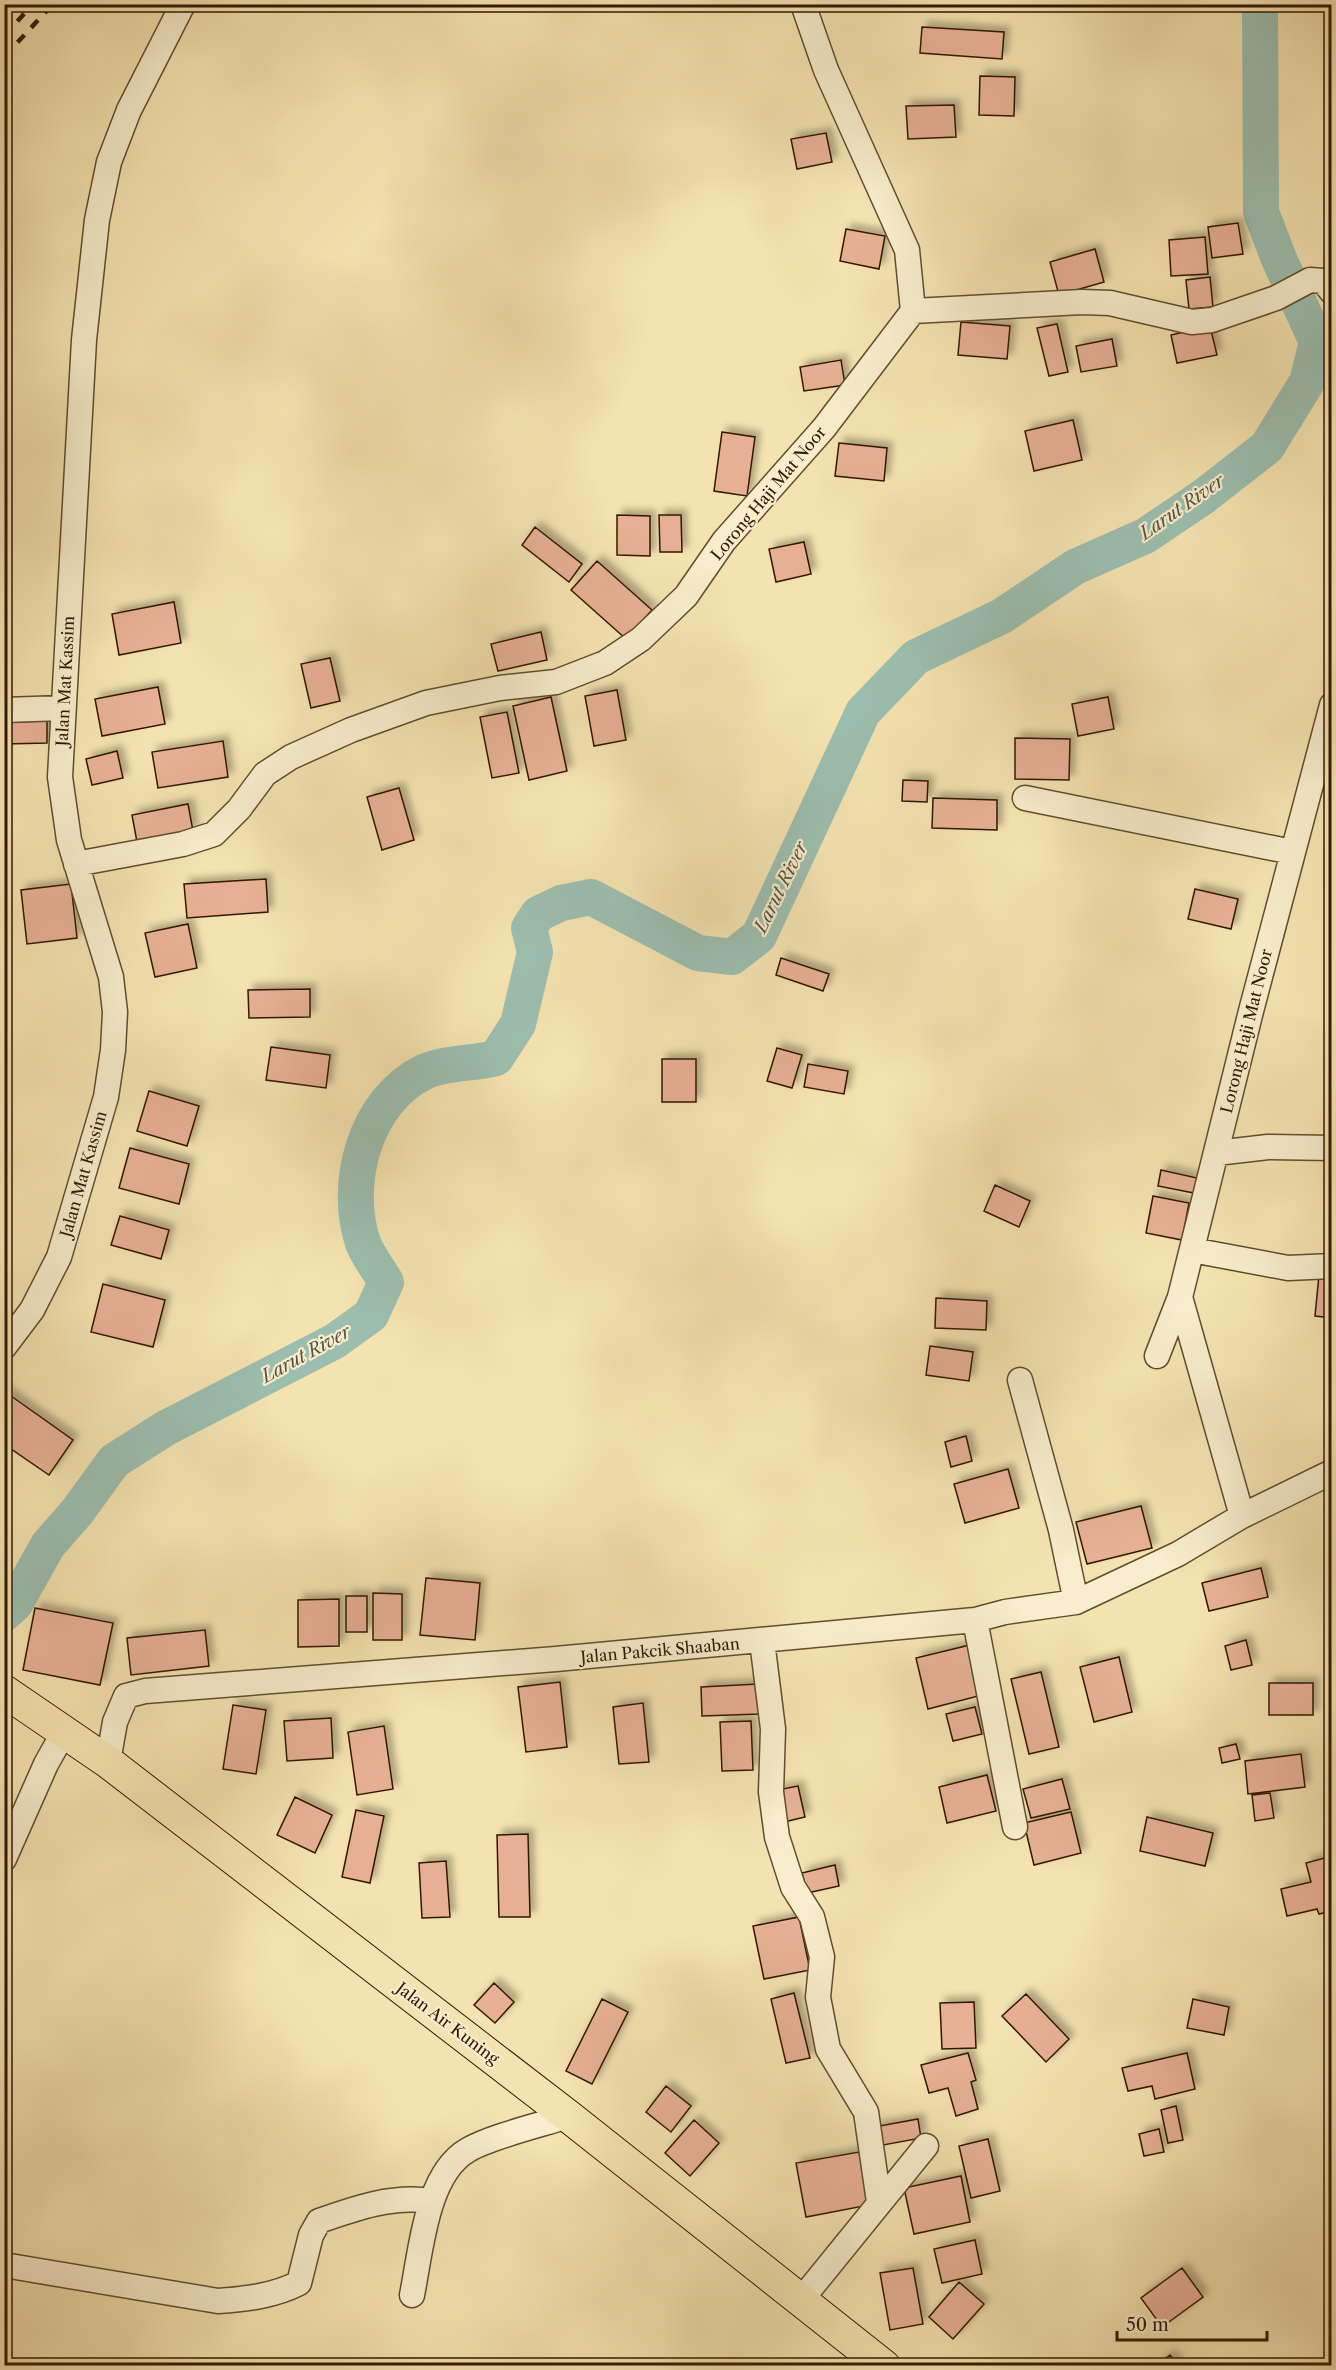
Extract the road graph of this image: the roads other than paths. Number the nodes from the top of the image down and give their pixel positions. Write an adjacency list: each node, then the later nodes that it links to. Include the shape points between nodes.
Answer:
1 (183, 4): 6 (street, Jalan Mat Kassim, via 129,110 109,162 97,219 84,340)
2 (803, 4): 4 (street, via 826,70 907,250)
3 (1332, 292): 4 (street, via 1323,281 1310,279 1276,298 1212,320 1192,322 1110,303)
4 (913, 311): 10 (street, Lorong Haji Mat Noor, via 824,428 724,541 686,596 641,639 605,663 556,682 500,688 426,703 351,730 291,757 265,774 214,834 183,844)
5 (1332, 705): 9 (street, Lorong Haji Mat Noor)
6 (63, 708): 7 (street); 10 (street, Jalan Mat Kassim, via 60,777)
7 (4, 710)
8 (1025, 798): 9 (street)
9 (1292, 852): 12 (street, Lorong Haji Mat Noor)
10 (76, 864): 16 (street, Jalan Mat Kassim, via 111,977 115,1012 106,1097 59,1257 32,1310)
11 (1332, 1148): 12 (street, via 1268,1147)
12 (1216, 1153): 13 (street, Lorong Haji Mat Noor)
13 (1192, 1250): 14 (street, via 1288,1268); 15 (street, Lorong Haji Mat Noor)
14 (1332, 1266)
15 (1180, 1297): 17 (street, Lorong Haji Mat Noor); 20 (street)
16 (4, 1347)
17 (1157, 1356)
18 (1020, 1380): 21 (street, via 1061,1530)
19 (1332, 1472): 20 (street, Jalan Pakcik Shaaban)
20 (1242, 1516): 21 (street, Jalan Pakcik Shaaban, via 1178,1554)
21 (1076, 1602): 22 (street, Jalan Pakcik Shaaban)
22 (975, 1620): 23 (street, Jalan Pakcik Shaaban); 27 (street)
23 (762, 1641): 26 (street, Jalan Pakcik Shaaban, via 145,1691 126,1696 120,1705); 32 (street, via 773,1729 771,1792 777,1837 793,1887 812,1917 822,1957 818,1997 828,2049 866,2112)
24 (4, 1691): 25 (main road, Jalan Air Kuning)
25 (64, 1732): 26 (main road, Jalan Air Kuning); 28 (street)
26 (108, 1762): 29 (main road, Jalan Air Kuning)
27 (1015, 1827)
28 (4, 1859)
29 (568, 2116): 31 (street, via 470,2149 454,2160); 35 (main road, Jalan Air Kuning)
30 (926, 2146): 32 (street)
31 (432, 2201): 33 (street, via 413,2198 380,2202 320,2221 306,2250 299,2283 253,2298 218,2301); 34 (street)
32 (879, 2202): 35 (street)
33 (4, 2265)
34 (412, 2295)
35 (801, 2300): 36 (main road, Jalan Air Kuning)
36 (884, 2366)

